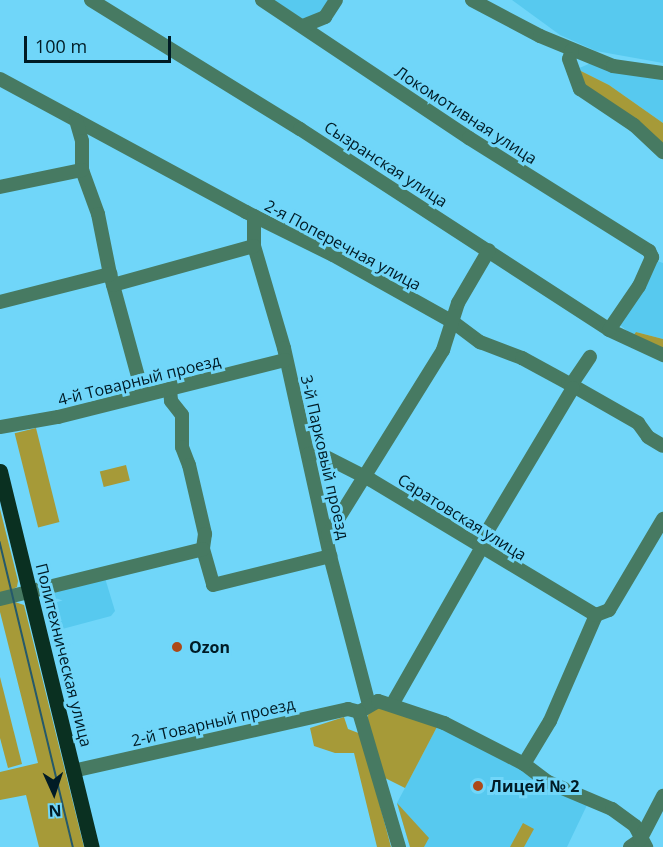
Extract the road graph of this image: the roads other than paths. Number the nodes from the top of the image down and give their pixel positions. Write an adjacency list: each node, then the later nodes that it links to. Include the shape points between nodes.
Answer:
1 (91, 0): 6 (street, Сызранская улица)
2 (119, 0): 6 (street)
3 (262, 0): 7 (street, Локомотивная улица)
4 (336, 0): 7 (street, via 325,17)
5 (472, 0): 8 (street)
6 (108, 11): 17 (street, Сызранская улица)
7 (303, 26): 21 (street, Локомотивная улица, via 469,138 649,251 652,257 639,286)
8 (572, 50): 9 (street, via 613,66); 12 (street, via 569,59 580,89 634,125)
9 (663, 73)
10 (0, 79): 11 (street, 2-я Поперечная улица)
11 (76, 120): 13 (street, via 82,141); 15 (street, 2-я Поперечная улица)
12 (663, 152)
13 (82, 170): 14 (street); 18 (street, via 98,214)
14 (0, 187)
15 (254, 216): 16 (street, 3-й Парковый проезд); 20 (street, 2-я Поперечная улица)
16 (254, 246): 18 (street); 24 (street, 3-й Парковый проезд)
17 (489, 250): 20 (street, via 458,303); 21 (street, Сызранская улица)
18 (111, 279): 19 (street); 27 (street)
19 (0, 302)
20 (453, 322): 25 (street, 2-я Поперечная улица, via 480,342 522,358); 32 (street, via 443,350)
21 (609, 330): 22 (street, Сызранская улица)
22 (663, 355)
23 (590, 357): 25 (street)
24 (285, 360): 26 (street, 4-й Товарный проезд); 30 (street, 3-й Парковый проезд)
25 (572, 387): 29 (street, 2-я Поперечная улица, via 638,423 648,437); 35 (street)
26 (170, 389): 27 (street, 4-й Товарный проезд); 36 (street, via 171,401 182,415 182,447 205,534)
27 (143, 395): 28 (street, 4-й Товарный проезд)
28 (0, 427)
29 (663, 446)
30 (309, 454): 32 (street, Саратовская улица, via 318,453); 34 (street, 3-й Парковый проезд)
31 (0, 471): 38 (main road, Политехническая улица)
32 (365, 477): 34 (street); 35 (street, Саратовская улица)
33 (663, 519): 40 (street, via 609,610)
34 (328, 535): 37 (street, 3-й Парковый проезд)
35 (481, 546): 40 (street, Саратовская улица); 41 (street)
36 (202, 549): 37 (street, via 213,585); 38 (street)
37 (330, 556): 42 (street, 3-й Парковый проезд)
38 (30, 592): 39 (street); 44 (main road, Политехническая улица)
39 (0, 599)
40 (596, 615): 43 (street, via 550,721)
41 (393, 703): 42 (street, 2-й Товарный проезд, via 378,701); 43 (street, via 444,723)
42 (364, 709): 44 (street, 2-й Товарный проезд, via 348,709); 48 (street, 3-й Парковый проезд)
43 (524, 764): 46 (street, via 548,782 612,809 635,826)
44 (74, 771): 47 (main road, Политехническая улица)
45 (663, 796): 46 (street)
46 (639, 845)
47 (92, 847)
48 (399, 847)

